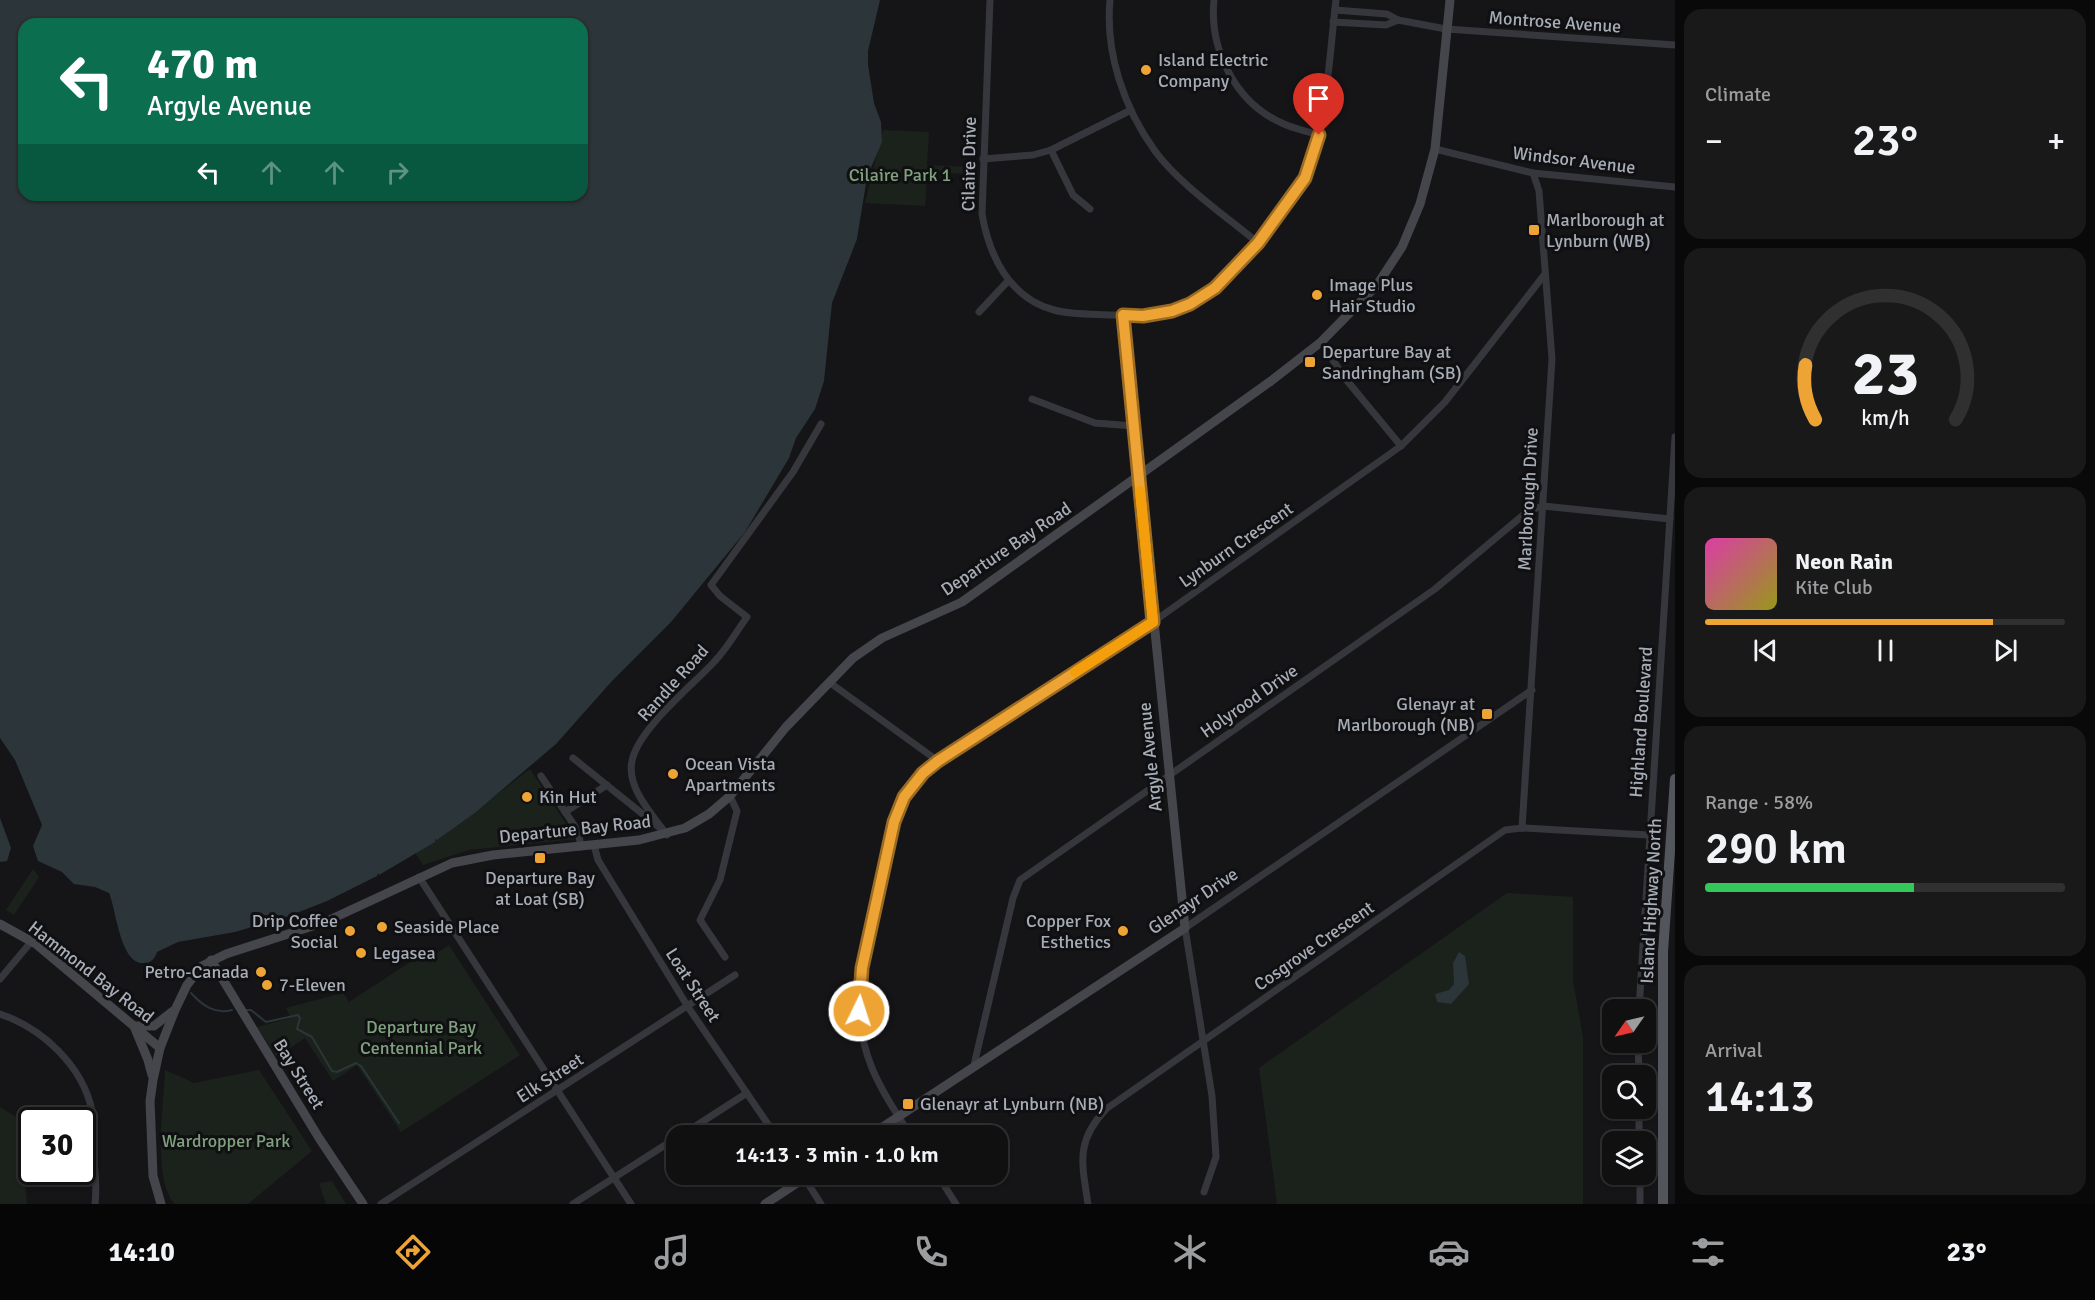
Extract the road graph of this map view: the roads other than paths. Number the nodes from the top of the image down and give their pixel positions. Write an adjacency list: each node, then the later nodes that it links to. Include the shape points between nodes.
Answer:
1 (990, 0): 15 (street, Cilaire Drive)
2 (1110, 0): 11 (street, via 1108,17 1115,70)
3 (1214, 0): 12 (street, via 1215,45 1230,75 1258,110 1284,125)
4 (1336, 0): 6 (street, Cilaire Drive)
5 (1450, 0): 9 (main road, Departure Bay Road)
6 (1335, 10): 7 (street, Montrose Avenue, via 1387,14); 8 (street, Cilaire Drive)
7 (1398, 20): 8 (street, Montrose Avenue, via 1386,25); 9 (street, Montrose Avenue)
8 (1333, 22): 12 (street, Cilaire Drive)
9 (1446, 29): 10 (street, Montrose Avenue); 13 (main road, Departure Bay Road)
10 (1675, 45)
11 (1131, 110): 14 (street); 19 (street, via 1156,152)
12 (1319, 135): 19 (street, Cilaire Drive, via 1305,178)
13 (1435, 149): 16 (street, Windsor Avenue); 24 (main road, Departure Bay Road, via 1420,204 1402,247 1377,285)
14 (1051, 150): 15 (street); 18 (street, via 1073,195)
15 (983, 159): 21 (street, Cilaire Drive, via 982,214 987,240)
16 (1533, 173): 17 (street, Windsor Avenue); 20 (street, Marlborough Drive, via 1539,191)
17 (1675, 187)
18 (1090, 209)
19 (1258, 243): 23 (street, Cilaire Drive, via 1215,288 1190,304 1143,316)
20 (1545, 274): 29 (street, Lynburn Crescent, via 1445,402); 31 (street, Marlborough Drive, via 1551,358)
21 (1008, 281): 22 (street); 23 (street, Cilaire Drive, via 1053,310)
22 (979, 312)
23 (1123, 315): 27 (main road, Argyle Avenue)
24 (1321, 342): 29 (street); 30 (main road, Departure Bay Road)
25 (1032, 399): 27 (street, via 1095,423)
26 (821, 424): 45 (street, Randle Road, via 793,472 711,585 747,617 715,661 681,693 639,743 631,762 633,781)
27 (1134, 426): 30 (main road, Argyle Avenue)
28 (1675, 438): 32 (street, Highland Boulevard)
29 (1401, 447): 33 (street, Lynburn Crescent)
30 (1138, 476): 33 (main road, Argyle Avenue); 34 (main road, Departure Bay Road, via 962,602 882,638 853,658)
31 (1543, 506): 32 (street); 35 (street, Marlborough Drive); 39 (street, Holyrood Drive, via 1528,510 1435,589)
32 (1670, 519): 46 (street, Highland Boulevard)
33 (1153, 622): 37 (street, Lynburn Crescent); 39 (main road, Argyle Avenue)
34 (830, 681): 37 (street); 42 (main road, Departure Bay Road, via 786,727)
35 (1532, 690): 44 (street, Marlborough Drive); 51 (street, Glenayr Drive)
36 (573, 758): 41 (street)
37 (938, 761): 68 (street, Lynburn Crescent, via 904,797 894,822 858,997 865,1051 876,1081)
38 (541, 776): 43 (street)
39 (1168, 776): 51 (main road, Argyle Avenue); 64 (street, Holyrood Drive, via 1020,880 1012,898)
40 (1675, 779): 91 (main road, Island Highway North, via 1663,952)
41 (607, 785): 43 (street); 45 (street)
42 (730, 796): 45 (main road, Departure Bay Road, via 709,814); 53 (street, via 737,811 720,880 700,920)
43 (565, 812): 48 (street, via 578,831)
44 (1522, 828): 46 (street, Cosgrove Crescent); 62 (street, Cosgrove Crescent, via 1505,830)
45 (667, 835): 47 (main road, Departure Bay Road)
46 (1648, 835): 57 (street, Highland Boulevard)
47 (594, 845): 48 (main road, Departure Bay Road); 58 (street, Loat Street, via 598,860)
48 (581, 847): 49 (main road, Departure Bay Road, via 464,860)
49 (419, 878): 54 (main road, Departure Bay Road, via 325,922); 66 (street)
50 (0, 924): 52 (main road, Hammond Bay Road)
51 (1185, 928): 62 (street, Argyle Avenue); 64 (main road, Glenayr Drive)
52 (31, 942): 56 (street); 61 (main road, Hammond Bay Road)
53 (725, 957)
54 (211, 960): 59 (main road, Departure Bay Road, via 194,974); 82 (main road, Bay Street)
55 (735, 975): 58 (street, Elk Street)
56 (0, 979)
57 (1640, 999)
58 (688, 1007): 66 (street, Elk Street); 67 (street, Loat Street)
59 (175, 1010): 61 (main road, via 154,1026); 63 (main road, Departure Bay Road)
60 (0, 1014): 80 (street, via 16,1019 45,1038 79,1079 92,1110)
61 (134, 1026): 63 (main road, Hammond Bay Road); 65 (main road)
62 (1205, 1041): 79 (street, Argyle Avenue, via 1216,1157); 89 (street, Cosgrove Crescent, via 1106,1109 1092,1124 1083,1144 1082,1159)
63 (160, 1047): 65 (main road, Departure Bay Road)
64 (974, 1065): 68 (main road, Glenayr Drive)
65 (153, 1080): 81 (main road, Departure Bay Road, via 153,1176)
66 (557, 1092): 74 (street); 83 (street, Elk Street)
67 (747, 1093): 69 (street); 70 (street, Loat Street)
68 (898, 1116): 71 (main road, Glenayr Drive); 72 (street, Lynburn Crescent)
69 (697, 1125)
70 (769, 1125)
71 (885, 1125)
72 (904, 1125)
73 (666, 1145): 74 (street)
74 (613, 1178): 84 (street); 85 (street)
75 (793, 1185): 86 (main road)
76 (811, 1185): 87 (street)
77 (944, 1185): 88 (street)
78 (1640, 1185): 90 (street)
79 (1204, 1192)
80 (95, 1204)
81 (160, 1204)
82 (363, 1204)
83 (381, 1204)
84 (573, 1204)
85 (631, 1204)
86 (765, 1204)
87 (821, 1204)
88 (956, 1204)
89 (1088, 1204)
90 (1640, 1204)
91 (1663, 1204)

